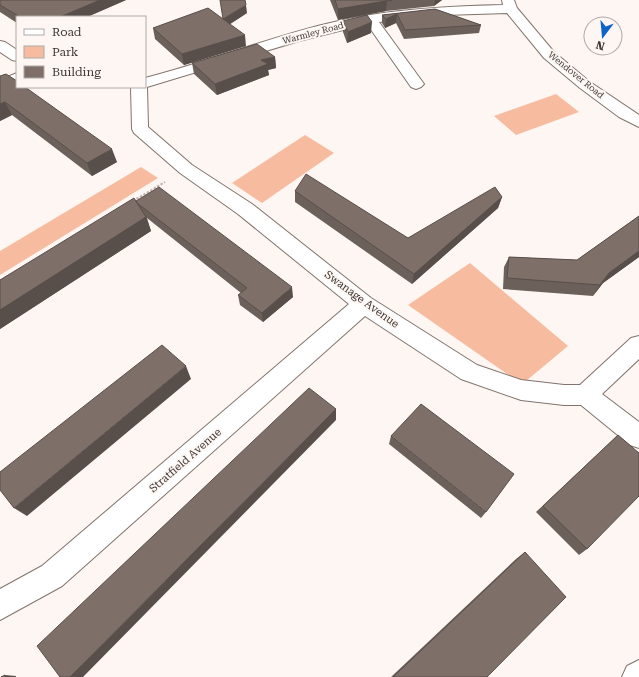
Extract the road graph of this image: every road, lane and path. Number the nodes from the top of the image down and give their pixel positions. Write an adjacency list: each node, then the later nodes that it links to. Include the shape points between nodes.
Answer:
1 (510, 5): 2 (street, Warmley Road); 10 (street, Wendover Road, via 549,55 585,85)
2 (370, 19): 6 (street, Warmley Road, via 335,26); 7 (street)
3 (0, 45): 4 (street)
4 (16, 56)
5 (16, 78): 8 (street)
6 (146, 83)
7 (416, 84)
8 (0, 85)
9 (139, 88): 11 (street, Swanage Avenue, via 140,129)
10 (639, 122)
11 (186, 169): 12 (path); 13 (street, Swanage Avenue, via 245,209)
12 (132, 202)
13 (364, 304): 15 (street, Swanage Avenue, via 469,372 521,390 564,395); 17 (street, Stratfield Avenue, via 52,576)
14 (639, 345): 15 (street)
15 (585, 394): 16 (street)
16 (639, 437)
17 (0, 605)

